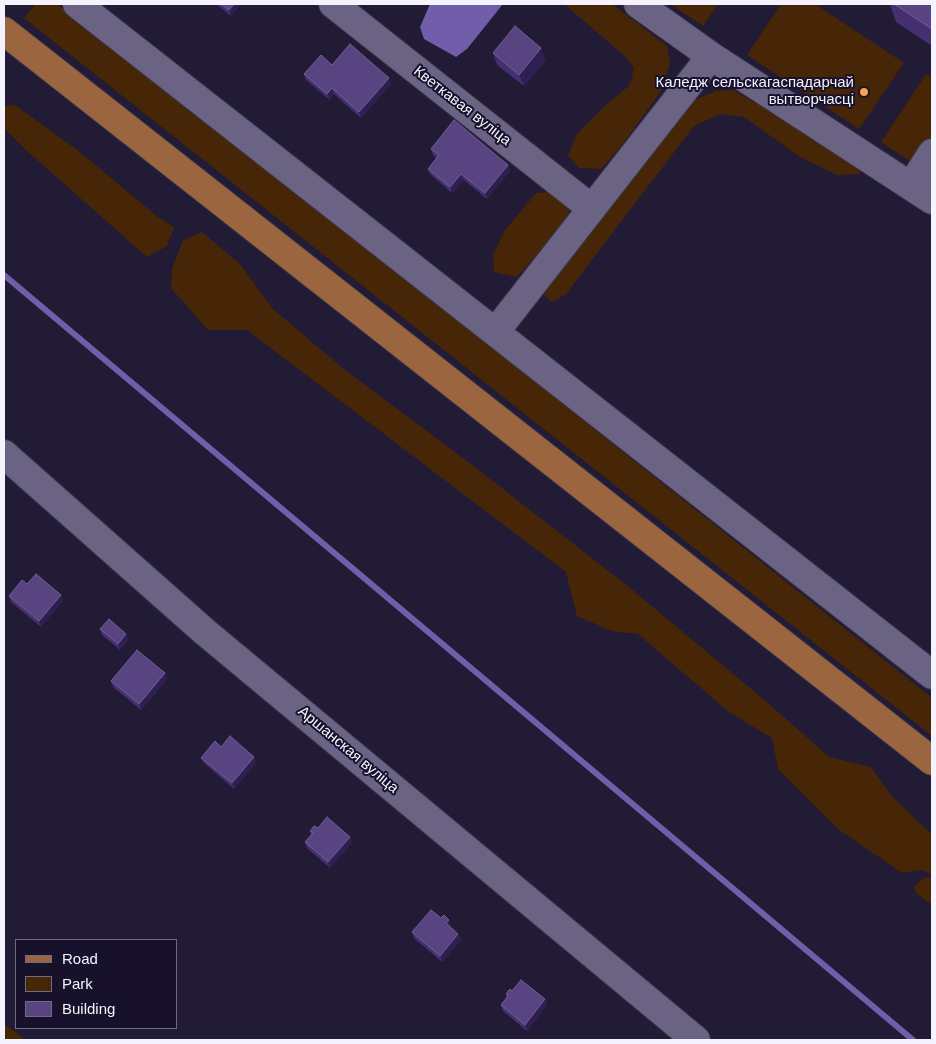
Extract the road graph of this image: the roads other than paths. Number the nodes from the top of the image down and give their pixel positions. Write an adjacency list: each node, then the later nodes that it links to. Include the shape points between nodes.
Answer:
1 (77, 4): 9 (street)
2 (333, 4): 8 (street, Кветкавая вуліца)
3 (638, 4): 5 (street)
4 (4, 30): 12 (main road)
5 (710, 56): 7 (street); 8 (street)
6 (932, 153): 7 (street)
7 (922, 193)
8 (590, 208): 9 (street)
9 (496, 331): 11 (street)
10 (4, 454): 13 (street, Аршанская вуліца, via 205,632)
11 (932, 675)
12 (932, 761)
13 (696, 1040)

